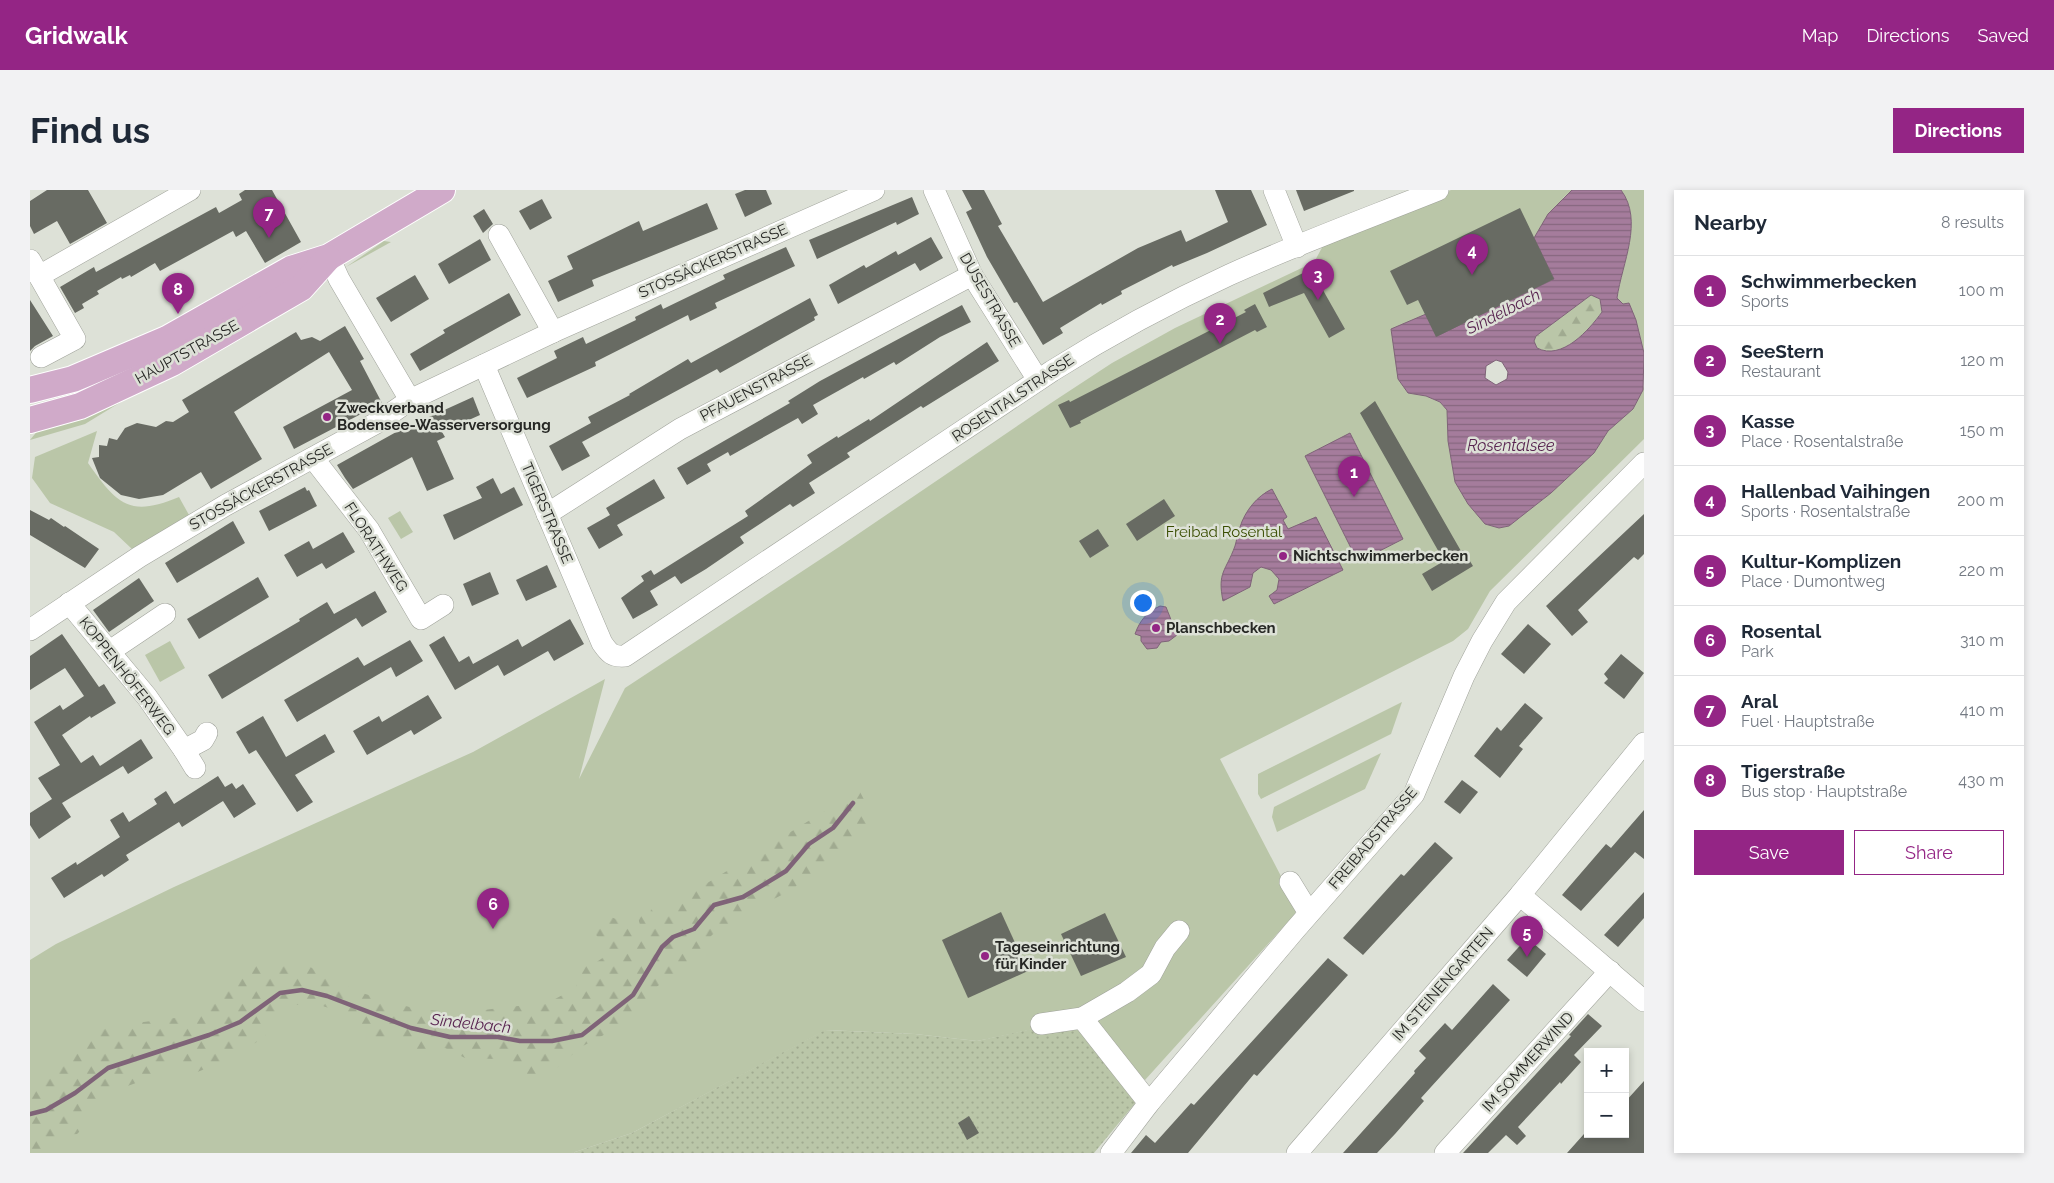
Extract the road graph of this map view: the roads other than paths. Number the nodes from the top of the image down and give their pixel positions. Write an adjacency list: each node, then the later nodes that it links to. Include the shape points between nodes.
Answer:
1 (190, 190): 10 (street)
2 (442, 190): 9 (main road, HAUPTSTRASSE)
3 (874, 190): 12 (street, STOSSÄCKERSTRASSE)
4 (934, 190): 11 (street, DUSESTRASSE)
5 (1274, 190): 8 (street)
6 (1438, 190): 8 (street, ROSENTALSTRASSE)
7 (500, 235): 12 (street)
8 (1297, 247): 16 (street, ROSENTALSTRASSE, via 1169,304 1103,339)
9 (329, 257): 15 (main road, HAUPTSTRASSE, via 291,269 167,339); 18 (street); 19 (main road, HAUPTSTRASSE, via 301,288 172,363)
10 (35, 268): 13 (street, via 75,339)
11 (972, 274): 16 (street, DUSESTRASSE); 23 (street, PFAUENSTRASSE, via 680,429)
12 (553, 332): 14 (street, STOSSÄCKERSTRASSE)
13 (41, 357)
14 (484, 364): 18 (street, STOSSÄCKERSTRASSE); 23 (street, TIGERSTRASSE)
15 (73, 379): 17 (main road, HAUPTSTRASSE); 19 (main road, via 68,390 71,399)
16 (1038, 380): 29 (street, ROSENTALSTRASSE, via 625,656)
17 (31, 391)
18 (410, 400): 21 (street, STOSSÄCKERSTRASSE, via 380,421)
19 (80, 406): 20 (main road, HAUPTSTRASSE)
20 (30, 420)
21 (313, 458): 24 (street, STOSSÄCKERSTRASSE, via 226,505); 25 (street, FLORATHWEG, via 369,530 421,619)
22 (1644, 463): 36 (street, FREIBADSTRASSE, via 1506,602 1464,676 1414,794)
23 (548, 514): 29 (street, TIGERSTRASSE, via 602,643 609,654)
24 (69, 603): 27 (street, STOSSÄCKERSTRASSE); 28 (street, KOPPENHÖFERWEG)
25 (443, 605)
26 (165, 614): 28 (street)
27 (30, 630)
28 (110, 651): 32 (street, KOPPENHÖFERWEG)
29 (616, 656)
30 (207, 733): 32 (street, KOPPENHÖFERWEG, via 203,740)
31 (1644, 743): 35 (street, IM STEINENGARTEN)
32 (184, 750): 33 (street, KOPPENHÖFERWEG)
33 (196, 768)
34 (1290, 882): 36 (street)
35 (1520, 895): 38 (street); 44 (street, IM STEINENGARTEN)
36 (1310, 913): 42 (street, FREIBADSTRASSE)
37 (1179, 932): 40 (street, via 1165,948 1151,974)
38 (1610, 971): 39 (street); 45 (street, IM SOMMERWIND)
39 (1644, 1001)
40 (1082, 1018): 41 (street); 42 (street)
41 (1041, 1024)
42 (1149, 1103): 43 (street, FREIBADSTRASSE)
43 (1111, 1153)
44 (1297, 1153)
45 (1445, 1153)

